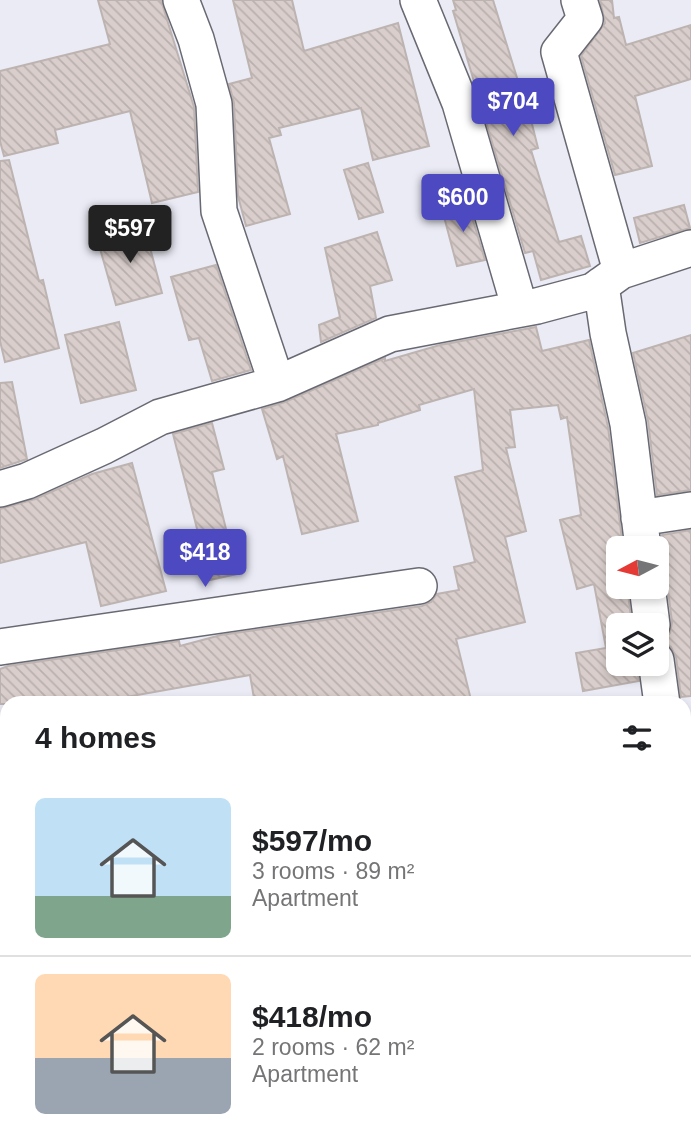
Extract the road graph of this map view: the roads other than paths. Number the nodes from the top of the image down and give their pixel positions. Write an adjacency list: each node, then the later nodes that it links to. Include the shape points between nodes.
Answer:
1 (181, 0): 7 (street, via 214,104 219,211)
2 (418, 0): 6 (street, via 460,103)
3 (579, 0): 5 (street, via 585,19 559,52)
4 (691, 248): 5 (street)
5 (611, 278): 6 (street, via 593,291); 10 (street, via 608,333 628,424)
6 (520, 309): 7 (street, via 390,334)
7 (277, 384): 8 (street, via 160,417 27,481)
8 (0, 489)
9 (691, 510): 10 (street)
10 (641, 533)
11 (419, 586): 12 (street)
12 (0, 647)
13 (660, 676): 14 (street)
14 (664, 696)

